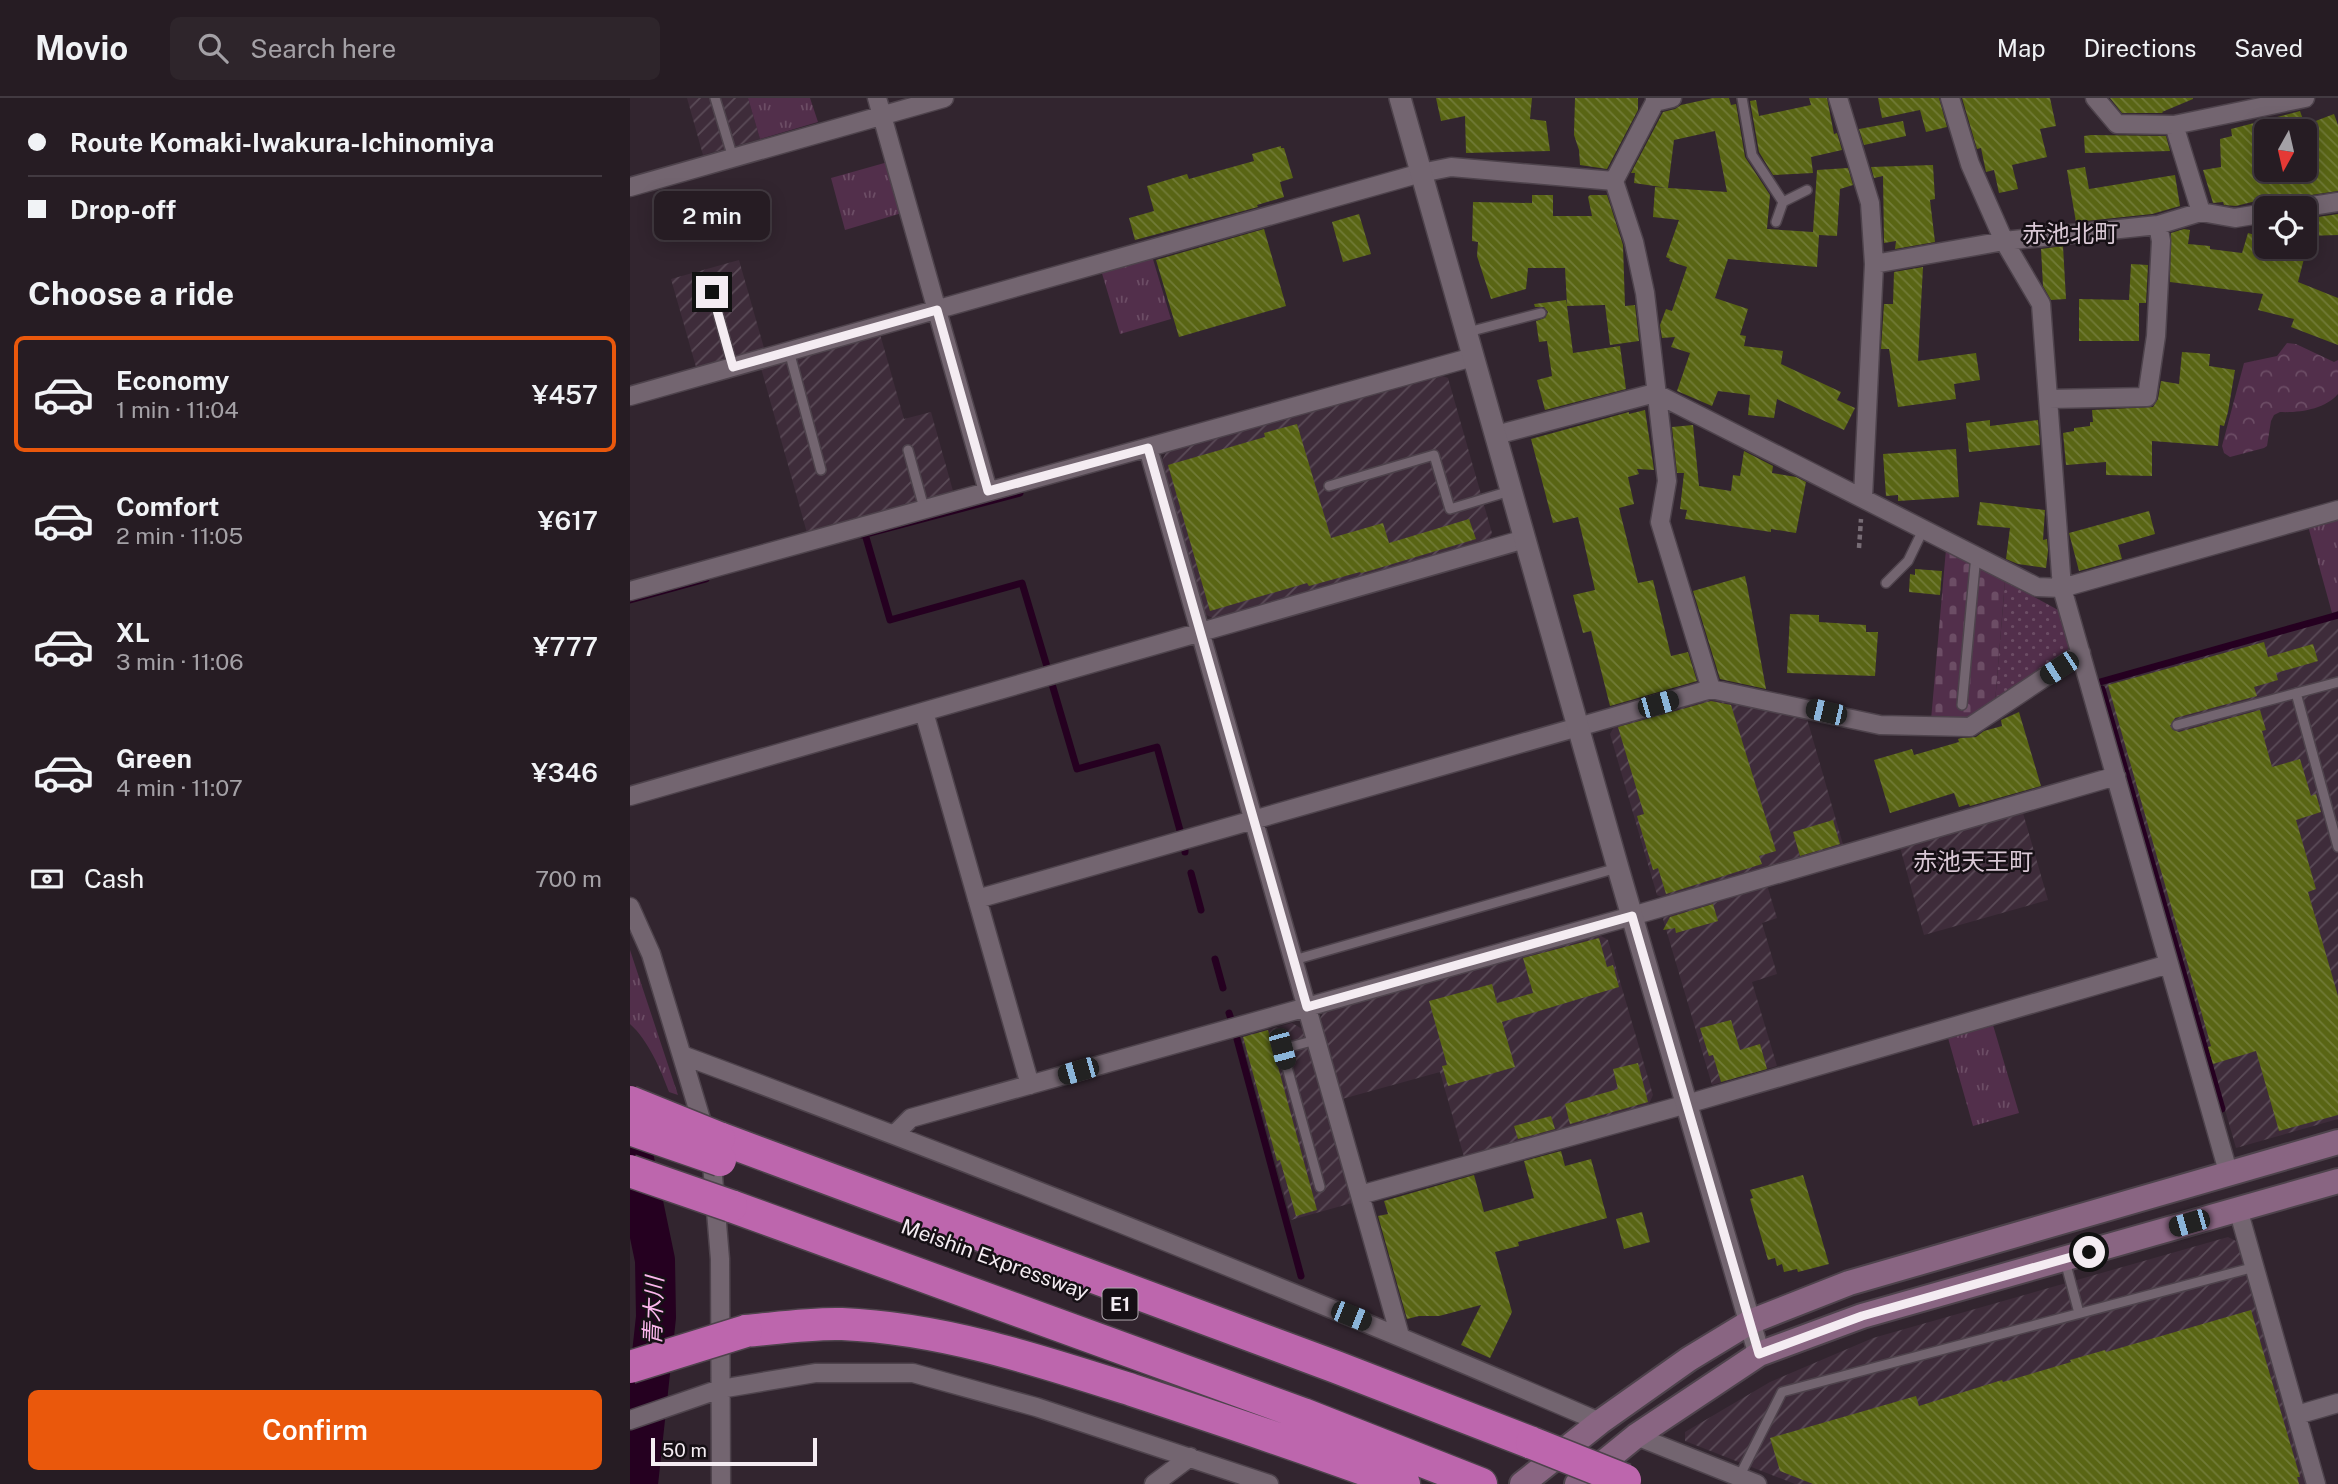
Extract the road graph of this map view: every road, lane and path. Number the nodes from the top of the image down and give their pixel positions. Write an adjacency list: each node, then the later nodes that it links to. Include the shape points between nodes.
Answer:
1 (715, 98): 12 (lane)
2 (944, 98): 10 (street)
3 (1400, 98): 13 (street)
4 (1742, 98): 17 (lane, via 1752,155)
5 (1838, 98): 25 (street, via 1870,204)
6 (1951, 98): 24 (street, via 1970,164)
7 (2095, 98): 11 (street, via 2117,124)
8 (2305, 98): 11 (street)
9 (1661, 99): 14 (street)
10 (880, 107): 12 (street); 27 (street)
11 (2174, 125): 20 (street)
12 (733, 158): 15 (street)
13 (1421, 173): 14 (street, via 1451,167); 27 (street); 29 (street)
14 (1614, 181): 33 (street, via 1645,293)
15 (630, 187)
16 (1807, 190): 17 (lane)
17 (1783, 202): 22 (lane)
18 (2338, 202): 19 (street)
19 (2317, 205)
20 (2201, 212): 21 (street, via 2235,218); 23 (street)
21 (2254, 215)
22 (1776, 222)
23 (2158, 225): 24 (street); 35 (street, via 2157,322 2147,397)
24 (2004, 241): 25 (street); 35 (street, via 2040,304)
25 (1874, 264): 43 (street)
26 (712, 292): 32 (lane)
27 (937, 310): 30 (street); 41 (street)
28 (1541, 313): 29 (lane)
29 (1466, 332): 31 (street)
30 (789, 351): 32 (street); 39 (lane)
31 (1473, 357): 36 (street); 37 (street)
32 (733, 367): 34 (street)
33 (1655, 393): 36 (street); 43 (street); 56 (street, via 1667,481 1660,522)
34 (630, 396)
35 (2049, 399): 51 (street)
36 (1496, 435): 42 (street)
37 (1148, 448): 41 (street); 53 (street)
38 (908, 450): 44 (lane)
39 (821, 470)
40 (1329, 486): 42 (lane, via 1434,455 1450,509)
41 (988, 491): 44 (street)
42 (1511, 491): 47 (street)
43 (1863, 497): 46 (street); 48 (path)
44 (924, 508): 52 (street)
45 (2338, 510): 51 (street)
46 (1924, 528): 49 (street); 50 (lane, via 1908,561)
47 (1525, 539): 53 (street); 61 (street)
48 (1859, 548)
49 (1976, 555): 51 (street, via 2037,587); 58 (lane)
50 (1886, 583)
51 (2062, 588): 54 (street)
52 (630, 591)
53 (1201, 632): 59 (street); 64 (street)
54 (2081, 653): 56 (street, via 1970,727 1880,725); 62 (street)
55 (2338, 681): 57 (lane)
56 (1711, 689): 61 (street)
57 (2296, 693): 60 (lane); 65 (lane)
58 (1962, 705)
59 (924, 712): 63 (street); 67 (street)
60 (2177, 725)
61 (1578, 726): 64 (street); 66 (street)
62 (2116, 776): 69 (street); 71 (street)
63 (630, 796)
64 (1254, 819): 67 (street); 70 (street)
65 (2338, 847)
66 (1618, 868): 69 (street); 70 (lane)
67 (977, 899): 75 (street)
68 (630, 907): 74 (street, via 651,954)
69 (1632, 916): 72 (street); 77 (street)
70 (1294, 960): 72 (street)
71 (2169, 964): 77 (street); 83 (street)
72 (1307, 1007): 73 (street); 75 (street)
73 (1316, 1040): 85 (lane, via 1282,1049); 86 (street)
74 (682, 1055): 79 (street); 95 (street, via 711,1152 720,1259)
75 (1030, 1084): 79 (street, via 911,1118)
76 (630, 1102): 81 (highway, bridge)
77 (1687, 1104): 86 (street); 91 (street)
78 (630, 1129): 81 (highway, bridge)
79 (895, 1134): 92 (street)
80 (2338, 1142): 83 (main road)
81 (720, 1149): 102 (highway, via 1336,1367)
82 (630, 1171): 105 (highway, Meishin Expressway / E1, bridge, via 1214,1381)
83 (2229, 1175): 91 (main road, via 1849,1283)
84 (2338, 1181): 87 (main road)
85 (1320, 1186)
86 (1360, 1195): 92 (street)
87 (2238, 1209): 88 (main road); 89 (street)
88 (2064, 1259): 90 (lane); 93 (main road, via 1862,1316)
89 (2255, 1267): 90 (lane); 97 (street)
90 (2079, 1313): 103 (lane, via 1782,1392)
91 (1750, 1322): 93 (street); 99 (main road)
92 (1400, 1336): 99 (street)
93 (1759, 1354): 100 (main road)
94 (630, 1367): 109 (highway, bridge, via 746,1331 840,1324 899,1329 1056,1366 1289,1441)
95 (720, 1389): 98 (street); 101 (street, via 815,1373 913,1373); 106 (street)
96 (2338, 1403): 97 (street)
97 (2297, 1415): 113 (street)
98 (630, 1420)
99 (1600, 1422): 102 (main road)
100 (1636, 1436): 103 (street); 110 (main road)
101 (1190, 1457): 107 (street); 108 (street)
102 (1524, 1461): 104 (highway, bridge); 111 (highway)
103 (1739, 1477): 112 (street)
104 (1630, 1482)
105 (1479, 1483)
106 (721, 1484)
107 (1154, 1484)
108 (1269, 1484)
109 (1404, 1484)
110 (1577, 1484)
111 (1593, 1484)
112 (1757, 1484)
113 (2316, 1484)

